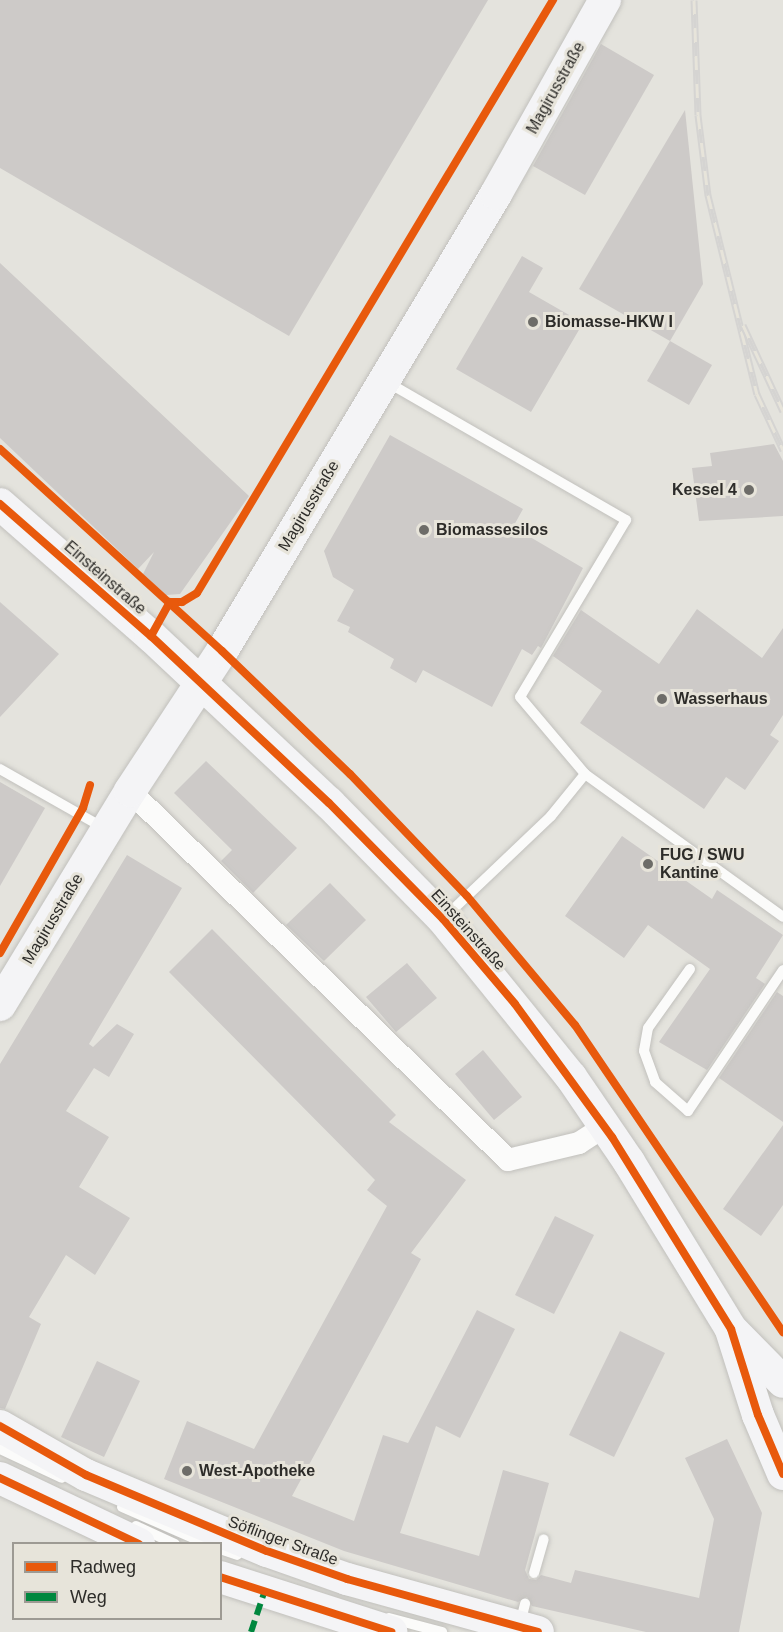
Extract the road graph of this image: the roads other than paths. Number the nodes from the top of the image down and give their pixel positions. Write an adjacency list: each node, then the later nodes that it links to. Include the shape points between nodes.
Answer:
1 (605, 0): 2 (street, Magirusstraße)
2 (384, 381): 4 (street, Magirusstraße); 6 (lane, via 626,520 520,697)
3 (0, 504): 4 (street, Einsteinstraße)
4 (201, 683): 7 (street, Magirusstraße); 10 (street, Einsteinstraße, via 329,803)
5 (0, 769): 8 (lane)
6 (585, 774): 9 (lane); 10 (lane, via 551,816)
7 (130, 791): 8 (street, Magirusstraße); 14 (street, via 508,1160 579,1143)
8 (107, 830): 13 (street, Magirusstraße)
9 (783, 917)
10 (443, 919): 14 (street, Einsteinstraße, via 542,1039)
11 (690, 969): 12 (lane, via 648,1028 644,1051 656,1082 688,1111)
12 (783, 970)
13 (0, 1005)
14 (605, 1126): 15 (street, Einsteinstraße)
15 (731, 1329): 16 (street, Einsteinstraße); 20 (street, Einsteinstraße, via 751,1395)
16 (783, 1383)
17 (0, 1426): 35 (street, Söflinger Straße, via 86,1475 225,1535 347,1578)
18 (0, 1449): 22 (lane)
19 (0, 1462): 23 (lane)
20 (783, 1474)
21 (0, 1478): 27 (street)
22 (75, 1485)
23 (53, 1488)
24 (113, 1503): 29 (lane)
25 (111, 1515): 28 (lane)
26 (544, 1539): 33 (lane)
27 (136, 1542)
28 (171, 1542)
29 (202, 1542)
30 (222, 1550): 31 (lane)
31 (250, 1560)
32 (234, 1572): 34 (street); 37 (lane)
33 (534, 1573)
34 (393, 1619): 36 (lane)
35 (528, 1621)
36 (452, 1623)
37 (441, 1632)

